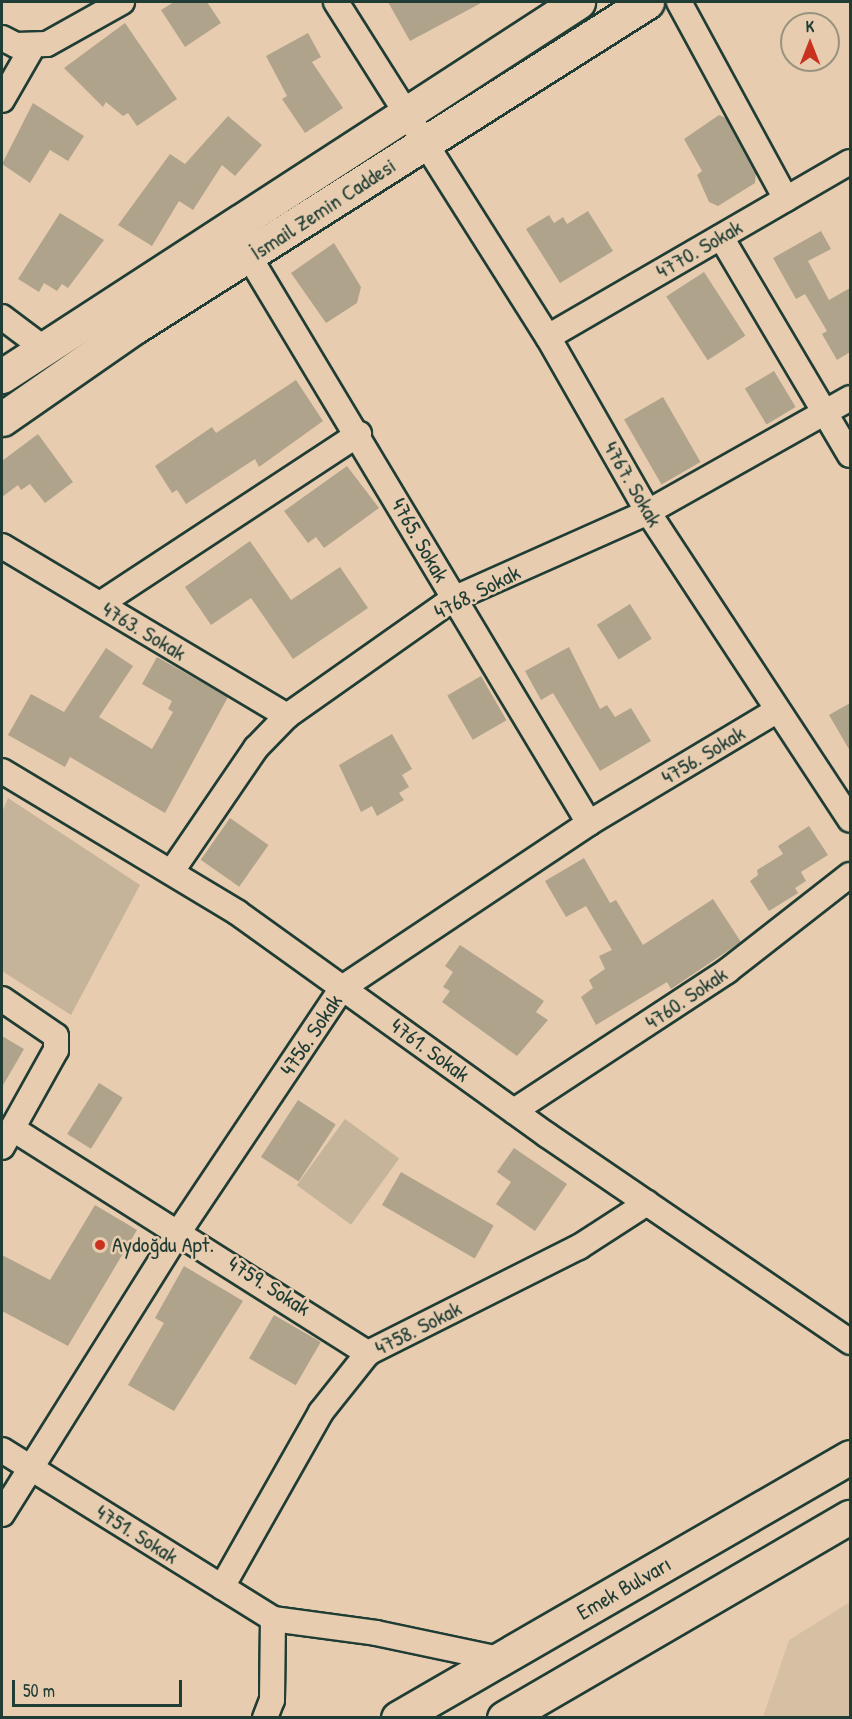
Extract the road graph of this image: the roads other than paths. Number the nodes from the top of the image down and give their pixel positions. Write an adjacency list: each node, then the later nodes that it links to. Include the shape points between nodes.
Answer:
1 (122, 2): 7 (street, via 47,44)
2 (336, 2): 9 (street, 4767. Sokak)
3 (578, 2): 9 (main road, İsmail Zemin Caddesi)
4 (647, 2): 10 (main road, İsmail Zemin Caddesi)
5 (679, 2): 12 (street)
6 (2, 38): 7 (street)
7 (33, 46): 8 (street)
8 (2, 100)
9 (403, 112): 10 (street, 4767. Sokak); 17 (main road, İsmail Zemin Caddesi)
10 (423, 143): 14 (main road, İsmail Zemin Caddesi); 16 (street, 4767. Sokak)
11 (850, 162): 12 (street, 4770. Sokak)
12 (786, 199): 13 (street, 4770. Sokak)
13 (721, 237): 16 (street, 4770. Sokak); 20 (street)
14 (250, 258): 21 (main road, İsmail Zemin Caddesi, via 136,326); 22 (street, 4765. Sokak)
15 (2, 317): 17 (street)
16 (548, 337): 24 (street, 4767. Sokak)
17 (42, 347): 18 (main road, İsmail Zemin Caddesi)
18 (2, 376)
19 (850, 398): 20 (street, 4768. Sokak)
20 (824, 413): 23 (street); 24 (street, 4768. Sokak)
21 (2, 419)
22 (359, 434): 26 (street, 4765. Sokak); 27 (street)
23 (850, 455)
24 (648, 512): 26 (street, 4768. Sokak); 28 (street, 4767. Sokak)
25 (2, 546): 27 (street, 4763. Sokak)
26 (453, 599): 29 (street, 4768. Sokak); 32 (street, 4765. Sokak)
27 (100, 604): 29 (street, 4763. Sokak)
28 (776, 711): 31 (street, 4767. Sokak); 32 (street, 4756. Sokak)
29 (286, 716): 33 (street, 4768. Sokak, via 256,748)
30 (2, 771): 33 (street, 4761. Sokak)
31 (850, 820)
32 (589, 823): 35 (street, 4756. Sokak)
33 (172, 871): 35 (street, 4761. Sokak)
34 (850, 875): 37 (street, 4760. Sokak, via 728,971)
35 (342, 988): 37 (street, 4761. Sokak); 40 (street, 4756. Sokak)
36 (2, 999): 38 (street, via 56,1036 56,1050)
37 (514, 1111): 39 (street, 4761. Sokak)
38 (8, 1138): 40 (street, 4759. Sokak)
39 (647, 1203): 41 (street, 4761. Sokak); 42 (street, 4758. Sokak, via 579,1247)
40 (180, 1230): 42 (street, 4759. Sokak); 45 (street, 4756. Sokak)
41 (850, 1342)
42 (368, 1353): 48 (street, 4758. Sokak, via 321,1412)
43 (2, 1450): 45 (street, 4751. Sokak)
44 (850, 1457): 50 (main road, Emek Bulvarı)
45 (32, 1467): 46 (street, 4756. Sokak); 48 (street, 4751. Sokak)
46 (2, 1514)
47 (850, 1517): 53 (main road)
48 (222, 1587): 49 (street, 4751. Sokak)
49 (273, 1619): 50 (street, via 376,1633); 51 (street, via 272,1700)
50 (499, 1659): 52 (main road, Emek Bulvarı)
51 (265, 1718)
52 (398, 1718)
53 (504, 1718)

